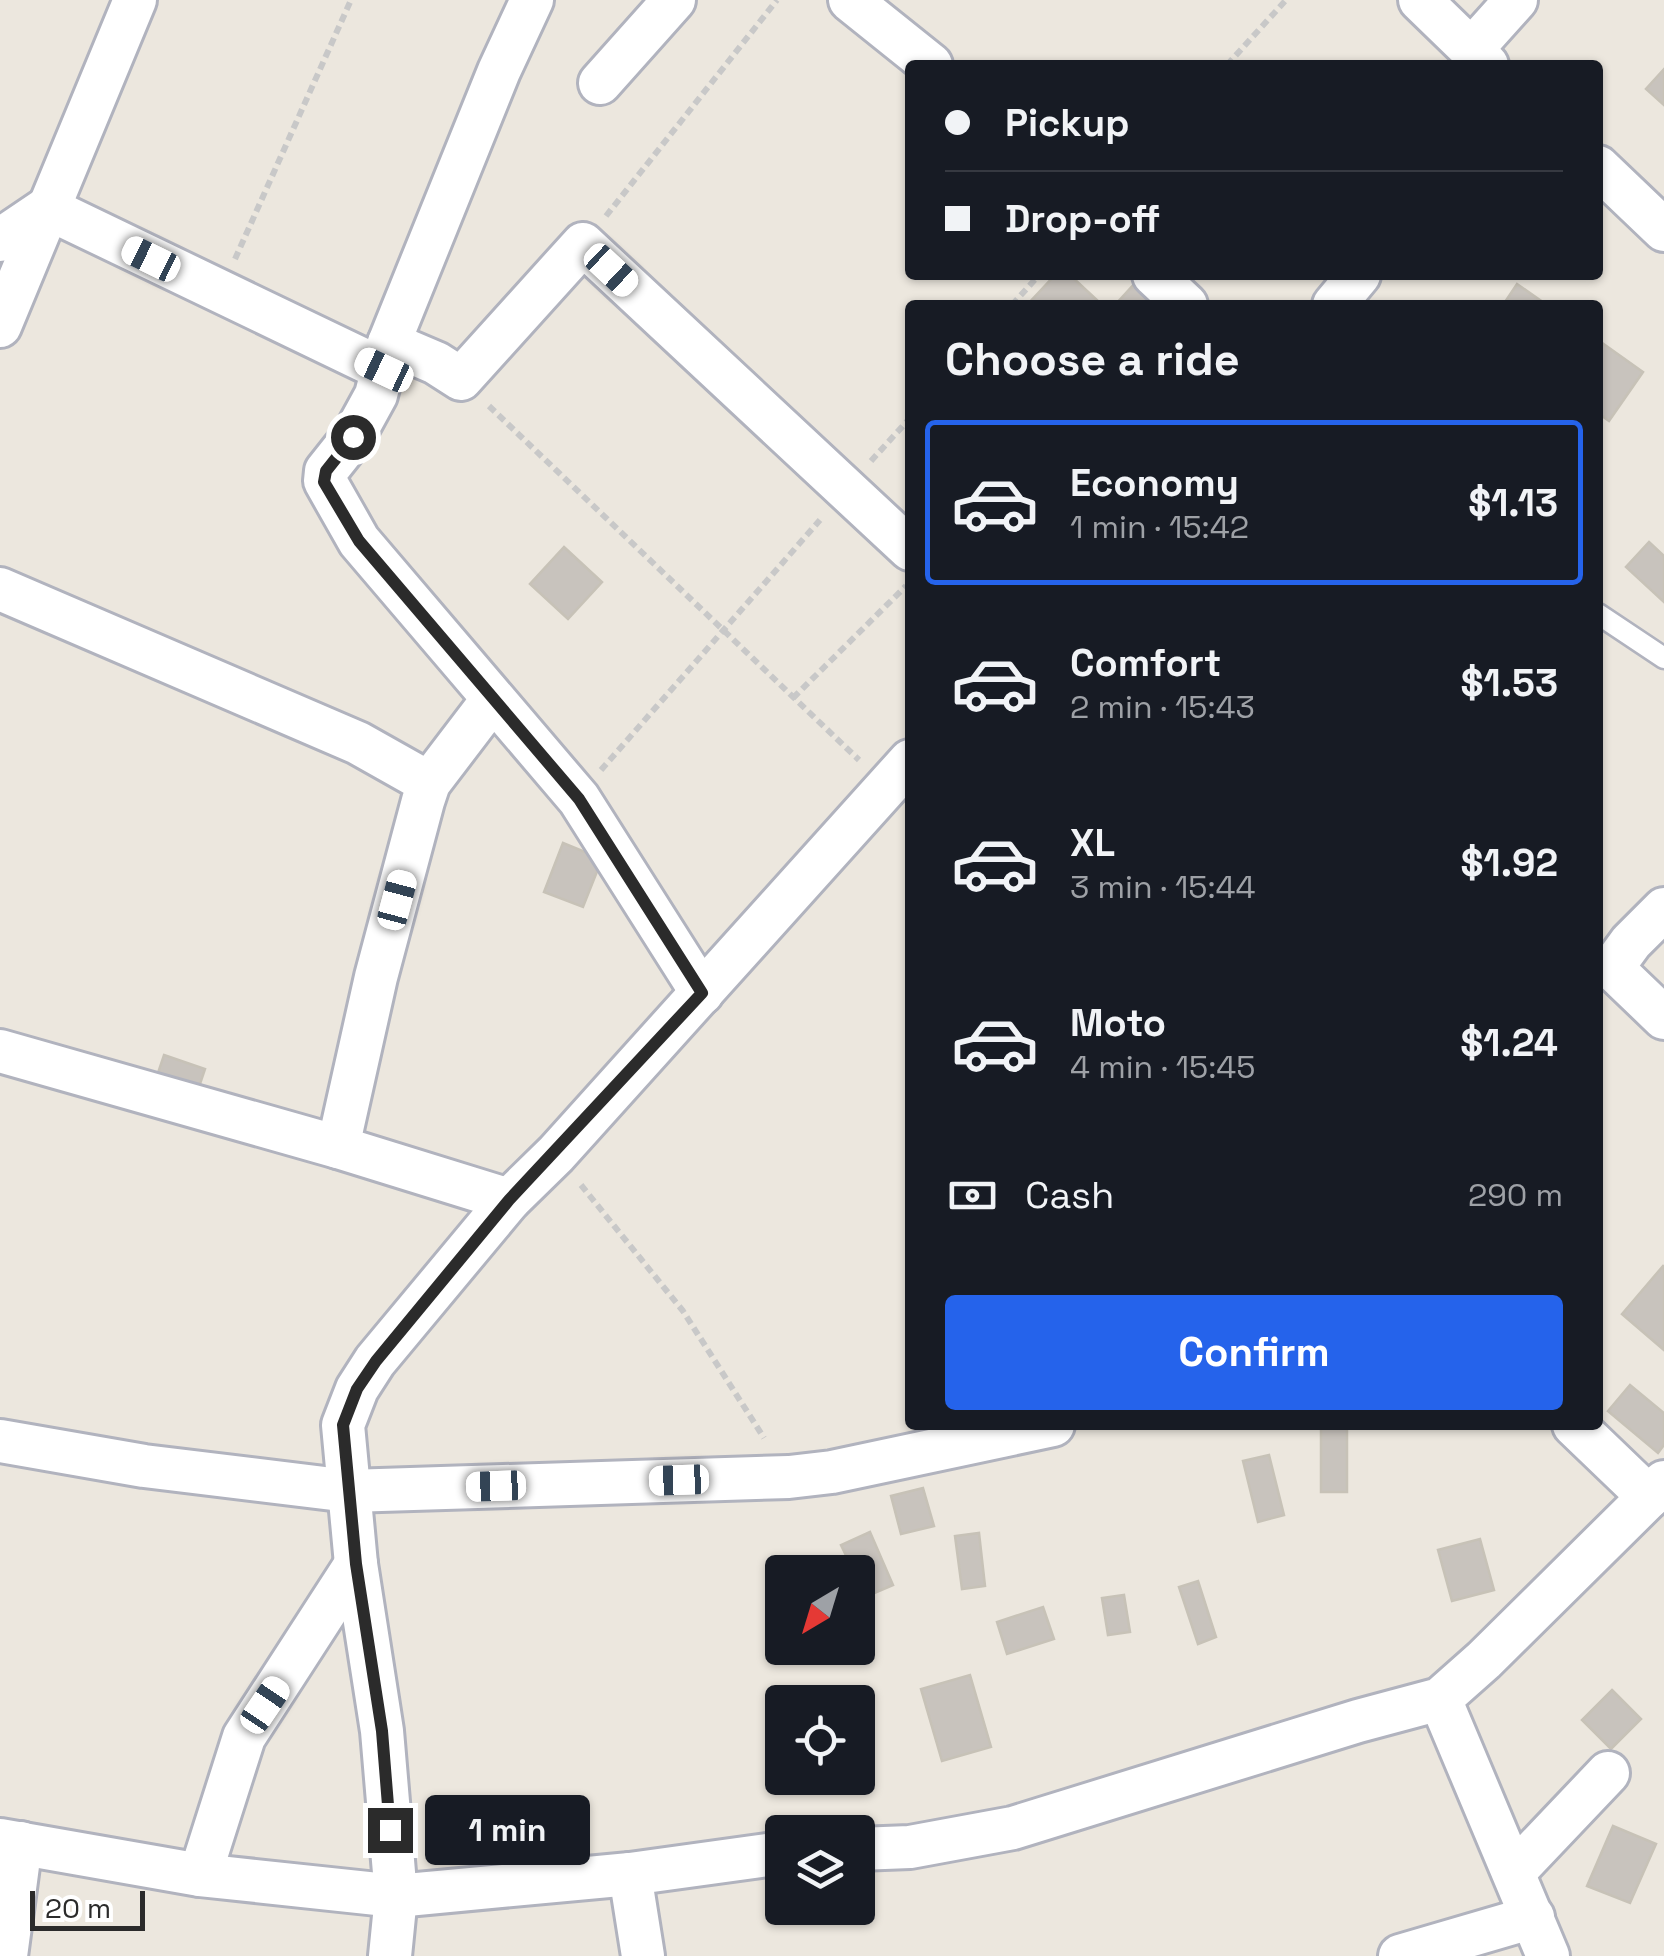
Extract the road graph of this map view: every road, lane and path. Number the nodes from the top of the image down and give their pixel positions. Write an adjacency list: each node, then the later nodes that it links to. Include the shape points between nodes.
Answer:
1 (135, 0): 15 (street)
2 (351, 0): 22 (path)
3 (532, 0): 27 (street)
4 (674, 0): 13 (street)
5 (777, 0): 18 (path)
6 (850, 0): 11 (street)
7 (1286, 0): 12 (path)
8 (1420, 0): 10 (street)
9 (1516, 0): 10 (street)
10 (1480, 57)
11 (925, 60)
12 (1232, 60)
13 (600, 84)
14 (1603, 172): 16 (street)
15 (47, 208): 17 (street); 22 (street); 26 (street)
16 (1664, 230)
17 (0, 240)
18 (583, 244): 28 (street); 30 (street)
19 (1034, 280): 23 (path)
20 (1159, 280): 24 (street)
21 (1355, 280): 25 (street)
22 (220, 293): 27 (street)
23 (1016, 300)
24 (1181, 300)
25 (1338, 300)
26 (0, 326)
27 (387, 356): 28 (street, via 436,363); 38 (street, via 368,409 324,482 359,541)
28 (461, 378): 35 (path)
29 (905, 424): 30 (path)
30 (846, 490): 31 (street); 35 (path)
31 (905, 544)
32 (905, 586): 37 (path)
33 (0, 590): 40 (street, via 358,743)
34 (1603, 617): 36 (lane)
35 (725, 632): 37 (path); 41 (path)
36 (1664, 658)
37 (793, 698): 39 (path)
38 (493, 699): 40 (street); 41 (street)
39 (902, 774): 44 (street)
40 (429, 784): 47 (street)
41 (579, 799): 44 (street)
42 (1664, 909): 43 (street)
43 (1605, 976): 45 (street)
44 (702, 993): 48 (street)
45 (1664, 1018)
46 (0, 1051): 47 (street)
47 (338, 1147): 49 (street)
48 (556, 1154): 49 (street); 53 (path, via 682,1311)
49 (509, 1200): 55 (street, via 357,1389 343,1425)
50 (1029, 1430): 53 (street)
51 (1580, 1430): 54 (street)
52 (0, 1441): 55 (street)
53 (789, 1477): 55 (street)
54 (1657, 1489): 57 (street)
55 (349, 1490): 56 (street)
56 (356, 1564): 64 (street, via 244,1736); 65 (street, via 382,1731)
57 (1440, 1699): 60 (street, via 1012,1828); 62 (street)
58 (1608, 1773): 62 (street)
59 (10, 1842): 64 (street); 67 (street)
60 (875, 1848)
61 (765, 1855): 63 (street)
62 (1514, 1872): 66 (street)
63 (630, 1874): 65 (street); 69 (street)
64 (200, 1875): 65 (street)
65 (396, 1896): 68 (street)
66 (1540, 1936): 70 (street)
67 (6, 1956)
68 (390, 1956)
69 (643, 1956)
70 (1400, 1956)

